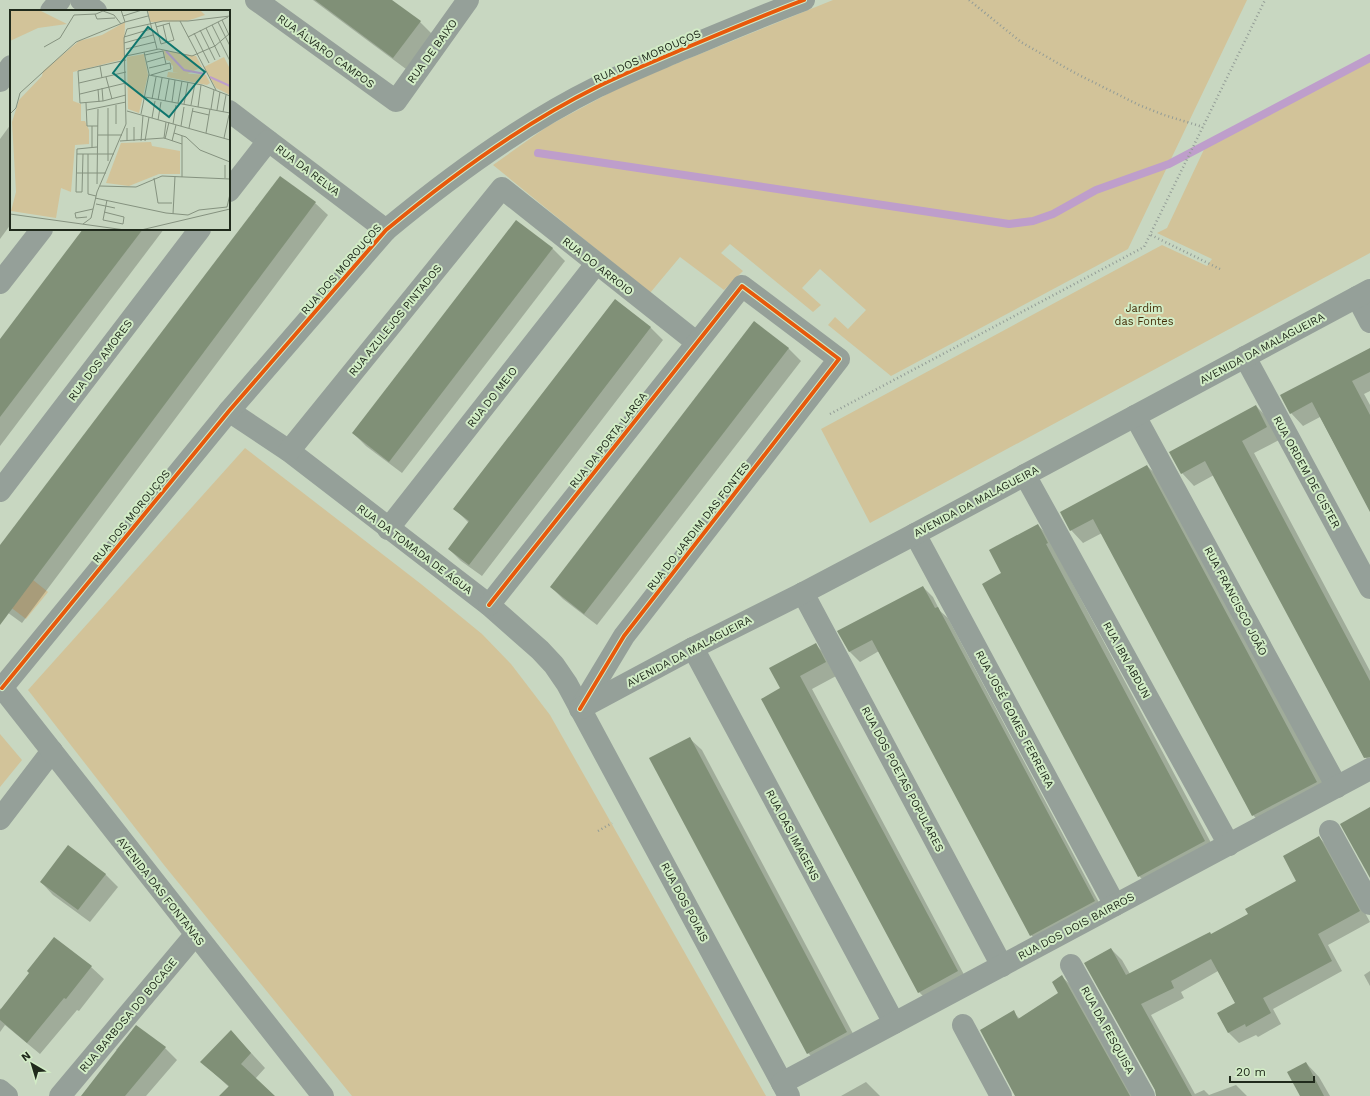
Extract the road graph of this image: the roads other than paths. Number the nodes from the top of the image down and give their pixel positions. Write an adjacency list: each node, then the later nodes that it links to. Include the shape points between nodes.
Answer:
1 (60, 0): 6 (street)
2 (81, 0): 7 (street)
3 (256, 0): 10 (street, RUA ÁLVARO CAMPOS)
4 (804, 0): 17 (street, RUA DOS MOROUÇOS, via 647,64 567,103 494,149)
5 (464, 2): 10 (street, RUA DE BAIXO)
6 (52, 10)
7 (95, 10)
8 (10, 67): 9 (street)
9 (0, 81)
10 (396, 102)
11 (230, 112): 12 (street, RUA DA RELVA)
12 (268, 141): 14 (street); 17 (street, RUA DA RELVA)
13 (502, 188): 18 (street, RUA DO ARROIO); 27 (street, RUA AZULEJOS PINTADOS)
14 (230, 191)
15 (41, 230): 19 (street)
16 (199, 230): 29 (street, RUA DOS AMORES)
17 (386, 230): 25 (street, RUA DOS MOROUÇOS)
18 (596, 264): 22 (street, RUA DO ARROIO); 30 (street, RUA DO MEIO)
19 (0, 283)
20 (1363, 294): 21 (street); 23 (street, AVENIDA DA MALAGUEIRA)
21 (1370, 322)
22 (696, 342): 24 (street, RUA DA PORTA LARGA, via 742,286); 34 (street, RUA DA PORTA LARGA)
23 (1245, 357): 26 (street, AVENIDA DA MALAGUEIRA); 32 (street, RUA ORDEM DE CISTER)
24 (839, 360): 37 (street, RUA DO JARDIM DAS FONTES, via 624,636)
25 (229, 411): 27 (street, RUA DA TOMADA DE ÁGUA); 36 (street, RUA DOS MOROUÇOS)
26 (1135, 416): 28 (street, AVENIDA DA MALAGUEIRA); 40 (street, RUA FRANCISCO JOÃO)
27 (289, 451): 30 (street, RUA DA TOMADA DE ÁGUA)
28 (1025, 475): 31 (street, AVENIDA DA MALAGUEIRA); 43 (street, RUA IBN ABDUN)
29 (0, 491)
30 (388, 529): 34 (street, RUA DA TOMADA DE ÁGUA)
31 (915, 534): 33 (street, AVENIDA DA MALAGUEIRA); 45 (street, RUA JOSÉ GOMES FERREIRA)
32 (1370, 588)
33 (803, 593): 35 (street, AVENIDA DA MALAGUEIRA); 48 (street, RUA DOS POETAS POPULARES)
34 (489, 605): 37 (street, RUA DA TOMADA DE ÁGUA, via 554,665)
35 (693, 648): 37 (street, AVENIDA DA MALAGUEIRA); 49 (street, RUA DAS IMAGENS)
36 (1, 686): 38 (street, AVENIDA DAS FONTANAS)
37 (580, 709): 51 (street, RUA DOS POIAIS)
38 (52, 751): 41 (street); 46 (street, AVENIDA DAS FONTANAS)
39 (1370, 769): 40 (street, RUA DOS DOIS BAIRROS)
40 (1337, 787): 43 (street, RUA DOS DOIS BAIRROS)
41 (0, 819)
42 (1330, 831): 44 (street)
43 (1229, 845): 45 (street, RUA DOS DOIS BAIRROS)
44 (1370, 904)
45 (1115, 905): 48 (street, RUA DOS DOIS BAIRROS)
46 (196, 935): 54 (street, RUA BARBOSA DO BOCAGE); 55 (street, AVENIDA DAS FONTANAS)
47 (1071, 965): 57 (street, RUA DA PESQUISA)
48 (1002, 966): 49 (street, RUA DOS DOIS BAIRROS)
49 (894, 1023): 51 (street, RUA DOS DOIS BAIRROS)
50 (962, 1025): 56 (street)
51 (785, 1089)
52 (0, 1090): 53 (street)
53 (7, 1096)
54 (60, 1096)
55 (323, 1096)
56 (1002, 1096)
57 (1144, 1096)

